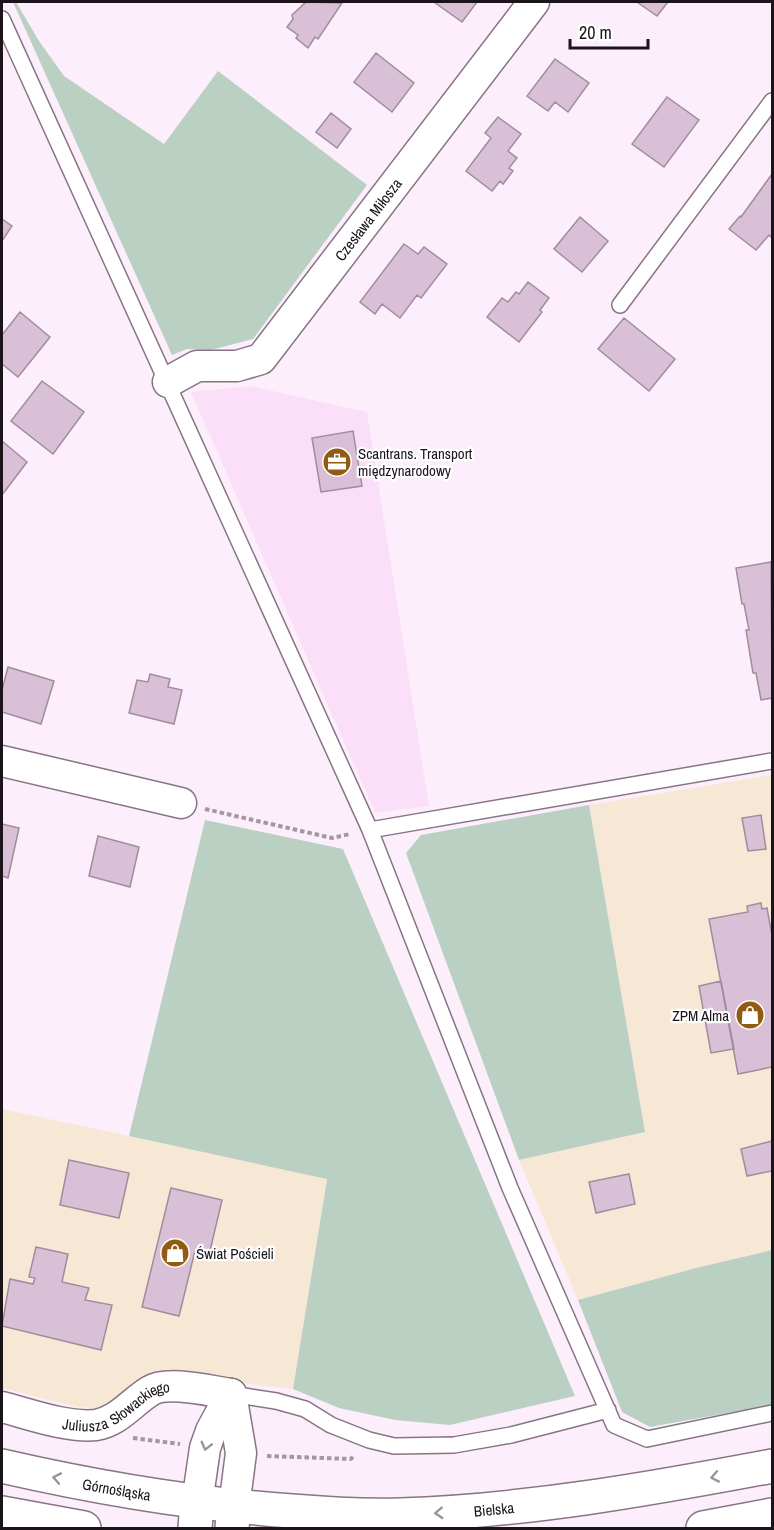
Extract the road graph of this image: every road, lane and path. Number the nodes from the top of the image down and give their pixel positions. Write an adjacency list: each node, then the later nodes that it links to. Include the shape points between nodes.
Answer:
1 (534, 2): 5 (street, Czesława Miłosza, via 261,359 237,366 197,366)
2 (2, 19): 5 (lane)
3 (772, 101): 4 (lane)
4 (620, 305)
5 (168, 382): 9 (lane)
6 (2, 761): 8 (street)
7 (772, 761): 9 (lane)
8 (181, 803): 9 (path, via 332,838)
9 (370, 830): 12 (lane, via 510,1188)
10 (231, 1394): 11 (street, Juliusza Słowackiego, via 161,1386 96,1425 71,1424); 12 (lane, via 305,1409 331,1425 394,1446 454,1445); 18 (street, one-way to 18, via 205,1448); 19 (street, via 241,1453)
11 (2, 1407)
12 (608, 1410): 13 (lane, via 614,1425 647,1439)
13 (772, 1413)
14 (2, 1466): 18 (main road, Górnośląska, one-way to 14, via 111,1489)
15 (772, 1466): 19 (main road, Bielska, one-way to 19, via 642,1490 457,1513)
16 (2, 1513): 20 (main road)
17 (772, 1515): 22 (main road)
18 (196, 1516): 19 (main road, Górnośląska)
19 (233, 1518)
20 (53, 1526): 21 (main road)
21 (84, 1528)
22 (703, 1528)

